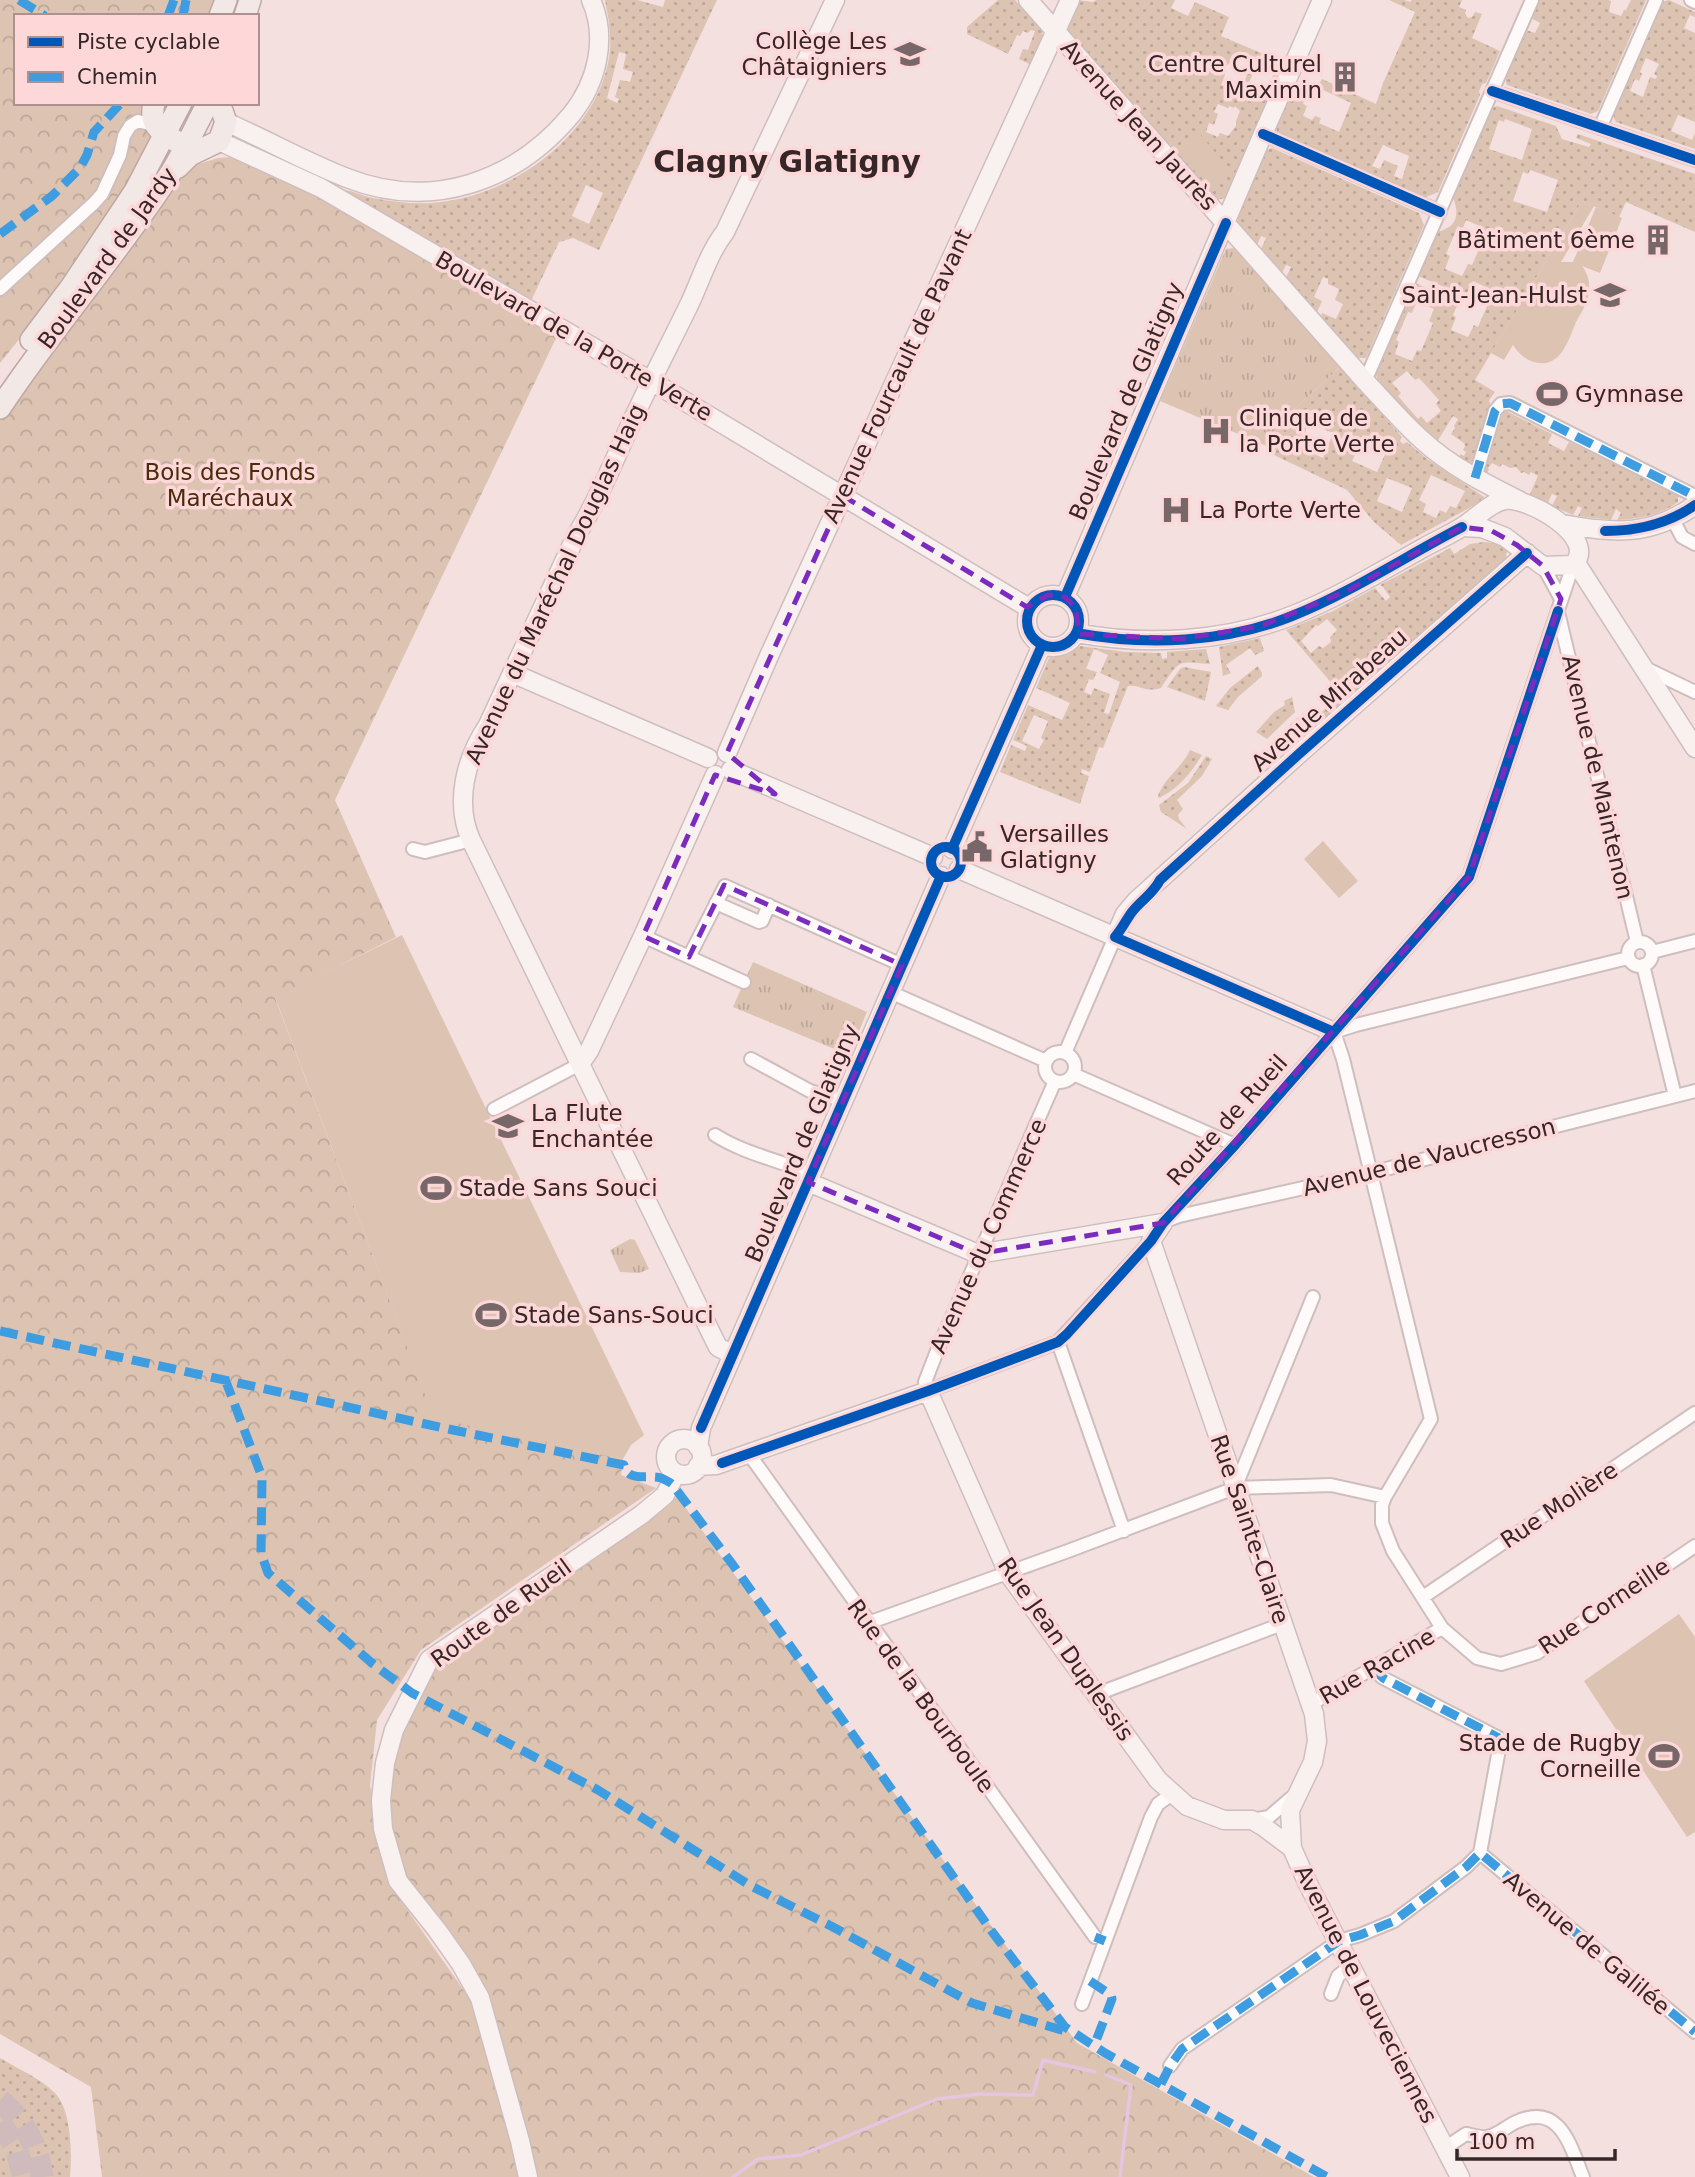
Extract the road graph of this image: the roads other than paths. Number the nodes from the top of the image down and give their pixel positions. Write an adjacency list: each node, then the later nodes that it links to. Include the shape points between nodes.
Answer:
1 (591, 0): 16 (street, via 598,23 598,57 577,107 527,158 480,181 428,191 382,188)
2 (835, 0): 23 (street, Avenue du Maréchal Douglas Haig)
3 (1028, 0): 8 (street, Avenue Jean Jaurès)
4 (1070, 0): 8 (street, Avenue Fourcault de Pavant)
5 (1322, 0): 17 (street, Boulevard de Glatigny)
6 (1532, 0): 9 (street)
7 (1656, 0): 14 (street)
8 (1056, 31): 21 (street, Avenue Jean Jaurès); 28 (street, Avenue Fourcault de Pavant)
9 (1492, 91): 14 (street); 20 (street)
10 (154, 105): 15 (main road)
11 (179, 105): 15 (main road, Boulevard de Jardy)
12 (207, 105): 18 (main road, Boulevard de Jardy)
13 (217, 105): 16 (main road)
14 (1600, 128): 19 (street)
15 (160, 130): 18 (main road); 22 (street, via 138,121 130,126 102,194); 25 (main road, Boulevard de Jardy, via 135,191)
16 (223, 132): 18 (main road, via 212,146); 23 (street, Boulevard de la Porte Verte)
17 (1263, 134): 20 (street); 21 (street, Boulevard de Glatigny)
18 (191, 149): 26 (main road, Boulevard de Jardy)
19 (1695, 160)
20 (1440, 212): 24 (street)
21 (1226, 223): 24 (street, Avenue Jean Jaurès); 42 (street, Boulevard de Glatigny)
22 (0, 289)
23 (651, 381): 28 (street, Boulevard de la Porte Verte); 48 (street, Avenue du Maréchal Douglas Haig)
24 (1365, 381): 27 (street, Avenue Jean Jaurès, via 1423,441)
25 (0, 386)
26 (0, 408)
27 (1481, 482): 29 (street, via 1495,411 1510,403); 30 (street, Avenue Jean Jaurès); 32 (street)
28 (843, 496): 44 (street, Boulevard de la Porte Verte); 51 (street, Avenue Fourcault de Pavant)
29 (1695, 496)
30 (1520, 501): 32 (street); 34 (street, Avenue Jean Jaurès)
31 (1695, 505): 33 (street)
32 (1492, 506): 35 (street); 36 (street)
33 (1672, 518): 37 (street, via 1638,529); 38 (street, via 1682,537)
34 (1562, 524): 37 (street); 40 (street, via 1569,531)
35 (1462, 527): 36 (street); 45 (street, via 1347,590 1261,626 1182,639)
36 (1492, 531): 39 (street)
37 (1605, 531): 40 (street)
38 (1695, 544)
39 (1527, 553): 41 (street); 61 (street, Avenue Mirabeau, via 1136,901)
40 (1576, 559): 41 (street); 43 (street, Route de Rueil); 47 (street)
41 (1543, 566): 43 (street, Avenue de Maintenon)
42 (1065, 597): 44 (street, via 1048,595); 45 (street, via 1079,616)
43 (1559, 605): 63 (street, Avenue de Maintenon); 71 (street, Route de Rueil, via 1472,872)
44 (1029, 608): 46 (street, via 1027,626 1032,638)
45 (1076, 633): 46 (street, via 1059,646)
46 (1042, 645): 54 (street)
47 (1642, 667): 49 (street); 50 (street)
48 (512, 673): 51 (street); 52 (street, Avenue du Maréchal Douglas Haig, via 468,765 463,803)
49 (1695, 692)
50 (1695, 748)
51 (720, 764): 55 (street); 60 (street, Avenue Fourcault de Pavant)
52 (471, 841): 53 (street, via 425,852); 75 (street, Avenue du Maréchal Douglas Haig)
53 (413, 849)
54 (952, 849): 55 (street, via 939,850); 56 (street, via 959,855)
55 (933, 857): 57 (street, via 934,870)
56 (959, 869): 57 (street, via 954,875); 61 (street)
57 (941, 876): 67 (street, Boulevard de Glatigny)
58 (716, 903): 59 (street, via 725,886); 59 (street, via 759,922); 65 (street)
59 (769, 905): 67 (street)
60 (643, 936): 65 (street); 75 (street, Avenue Fourcault de Pavant)
61 (1115, 937): 71 (street); 72 (street)
62 (1695, 941): 64 (street)
63 (1637, 942): 64 (street, via 1645,942); 66 (street, via 1630,946)
64 (1652, 952): 68 (street)
65 (689, 957): 69 (street)
66 (1628, 958): 68 (street); 71 (street)
67 (902, 965): 70 (street, Boulevard de Glatigny)
68 (1643, 965): 79 (street)
69 (744, 982)
70 (890, 992): 74 (street); 80 (street, Boulevard de Glatigny)
71 (1334, 1032): 83 (street, Route de Rueil); 84 (street)
72 (1065, 1053): 74 (street, via 1056,1052); 76 (street, via 1074,1064)
73 (751, 1059): 80 (street, via 810,1091)
74 (1046, 1061): 77 (street, via 1045,1071)
75 (580, 1064): 81 (street); 90 (street, Avenue du Maréchal Douglas Haig, via 718,1347)
76 (1073, 1074): 77 (street); 83 (street)
77 (1055, 1081): 87 (street, Avenue du Commerce)
78 (1695, 1091): 79 (street, Avenue de Vaucresson)
79 (1675, 1096): 84 (street, Avenue de Vaucresson)
80 (842, 1100): 85 (street, Boulevard de Glatigny)
81 (494, 1109)
82 (715, 1135): 85 (street)
83 (1235, 1145): 86 (street, Route de Rueil)
84 (1370, 1173): 86 (street, Avenue de Vaucresson, via 1179,1216); 97 (street, via 1431,1419)
85 (810, 1178): 87 (street); 90 (street, Boulevard de Glatigny)
86 (1156, 1230): 87 (street); 89 (street, Route de Rueil); 96 (street, Rue Sainte-Claire)
87 (978, 1254): 91 (street, Avenue du Commerce, via 925,1382)
88 (1313, 1297): 96 (street)
89 (1058, 1342): 91 (street, Route de Rueil); 98 (street)
90 (733, 1355): 93 (street, Boulevard de Glatigny, via 701,1428)
91 (928, 1391): 94 (street, Route de Rueil); 100 (street, Rue Jean Duplessis)
92 (1695, 1413): 101 (street, Rue Molière)
93 (696, 1451): 94 (street, Route de Rueil, via 722,1462); 95 (street, via 689,1474); 95 (street, via 674,1442 667,1462)
94 (748, 1454): 102 (street, Rue de la Bourboule)
95 (676, 1473): 122 (street, Route de Rueil, via 665,1495 641,1515 429,1660 394,1730 385,1763 383,1829 398,1881 461,1964 480,1998)
96 (1235, 1488): 97 (street, via 1331,1485); 98 (street); 103 (street, Rue Sainte-Claire)
97 (1385, 1497): 101 (street, Rue Corneille, via 1382,1523 1392,1551)
98 (1124, 1531): 100 (street)
99 (1695, 1546): 104 (street, Rue Corneille, via 1536,1653 1502,1664 1477,1658)
100 (1008, 1573): 102 (street); 106 (street, Rue Jean Duplessis)
101 (1423, 1597): 104 (street, Rue Corneille)
102 (868, 1623): 114 (street, Rue de la Bourboule)
103 (1282, 1623): 106 (street); 107 (street, Rue Sainte-Claire)
104 (1442, 1628): 105 (street, Rue Racine)
105 (1371, 1668): 107 (street, Rue Racine); 113 (street, via 1499,1738)
106 (1097, 1695): 109 (street, Rue Jean Duplessis)
107 (1311, 1704): 108 (street, Rue Sainte-Claire, via 1316,1750)
108 (1299, 1790): 110 (street, Rue Sainte-Claire); 112 (street, Avenue de Louveciennes, via 1290,1810)
109 (1172, 1794): 111 (street, Rue Jean Duplessis, via 1187,1806 1224,1820); 118 (street, via 1158,1804 1151,1817)
110 (1278, 1811): 111 (street, Rue Jean Duplessis)
111 (1252, 1821): 112 (street, Avenue de Louveciennes)
112 (1292, 1848): 115 (street, Avenue de Louveciennes)
113 (1480, 1853): 115 (street, via 1394,1921); 119 (street, Avenue de Galilée)
114 (1096, 1937)
115 (1339, 1941): 116 (street, Avenue de Louveciennes); 120 (street, via 1182,2049)
116 (1352, 1965): 117 (street, via 1338,1976); 121 (street, Avenue de Louveciennes)
117 (1331, 1994)
118 (1082, 2004)
119 (1695, 2032)
120 (1170, 2066)
121 (1445, 2148): 123 (street, Avenue de Louveciennes); 124 (street, via 1466,2134 1487,2137 1531,2115 1544,2117 1566,2135)
122 (528, 2177)
123 (1460, 2177)
124 (1583, 2177)

